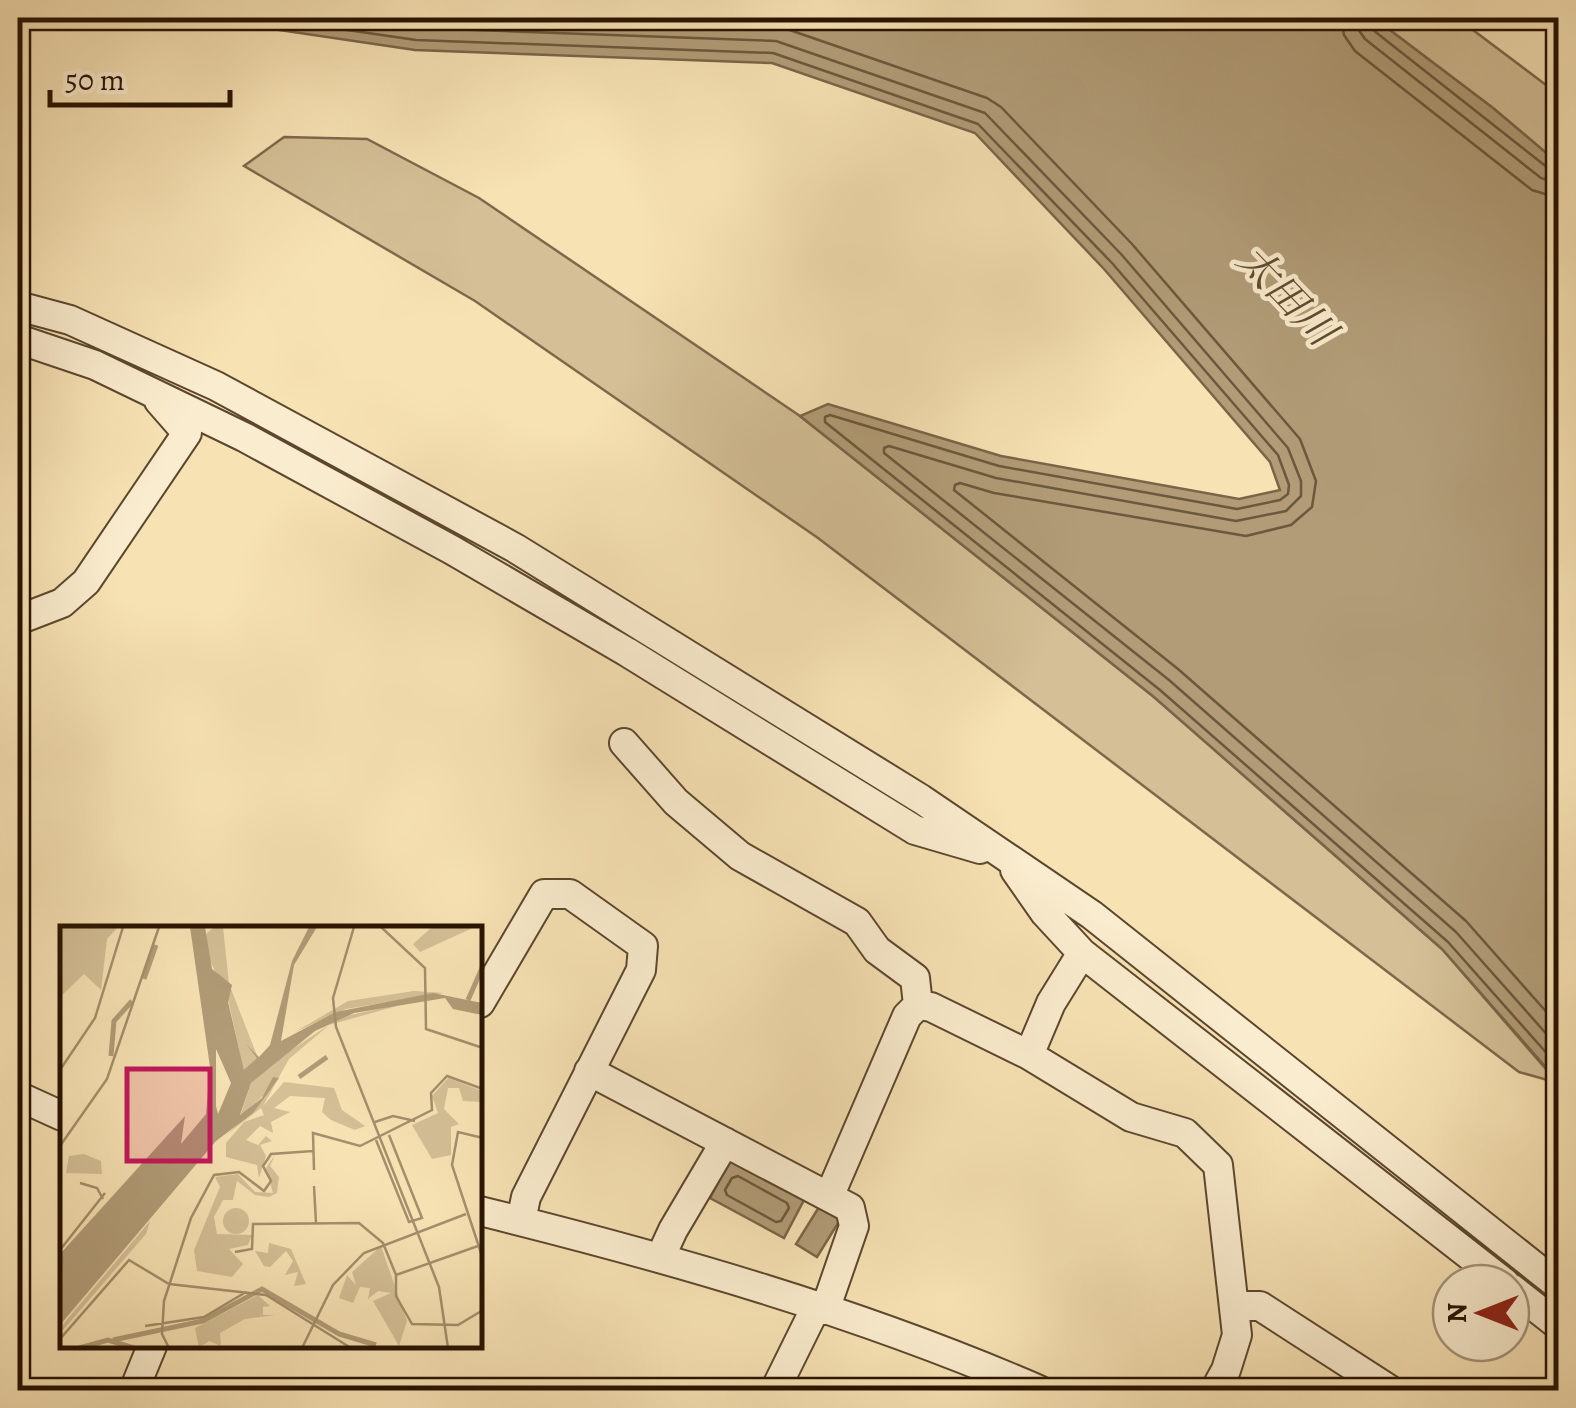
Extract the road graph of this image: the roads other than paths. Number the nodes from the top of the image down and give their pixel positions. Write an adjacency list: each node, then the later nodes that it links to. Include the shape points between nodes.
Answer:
1 (18, 306): 2 (street)
2 (70, 320): 4 (street, via 83,347); 7 (street, via 216,386 514,548)
3 (18, 339): 4 (street)
4 (149, 390): 5 (street, via 188,434 86,582 62,604); 7 (street, via 452,550 915,830)
5 (18, 620)
6 (624, 742): 10 (street, via 676,802 740,856 856,922 877,950 915,978)
7 (1006, 856): 8 (street); 21 (street, via 1092,915)
8 (1082, 953): 11 (street); 20 (street)
9 (482, 1001): 12 (street, via 544,894 570,894 643,946 640,970)
10 (918, 1005): 11 (street); 16 (street, via 907,1016)
11 (1030, 1054): 23 (street, via 1131,1117 1184,1133 1218,1165)
12 (589, 1071): 15 (street); 18 (street, via 526,1197)
13 (18, 1096): 14 (street)
14 (60, 1115)
15 (725, 1142): 16 (street); 19 (street)
16 (829, 1197): 24 (street, via 850,1208 854,1226)
17 (482, 1211): 18 (street)
18 (521, 1221): 19 (street)
19 (661, 1256): 24 (street)
20 (1479, 1263)
21 (1558, 1285)
22 (1531, 1304): 25 (street)
23 (1234, 1306): 31 (street, via 1237,1335); 32 (street, via 1260,1306)
24 (821, 1308): 27 (street); 29 (street)
25 (1558, 1325)
26 (151, 1348): 28 (street)
27 (998, 1382): 30 (street)
28 (134, 1390)
29 (775, 1390)
30 (1039, 1390)
31 (1216, 1390)
32 (1390, 1390)

